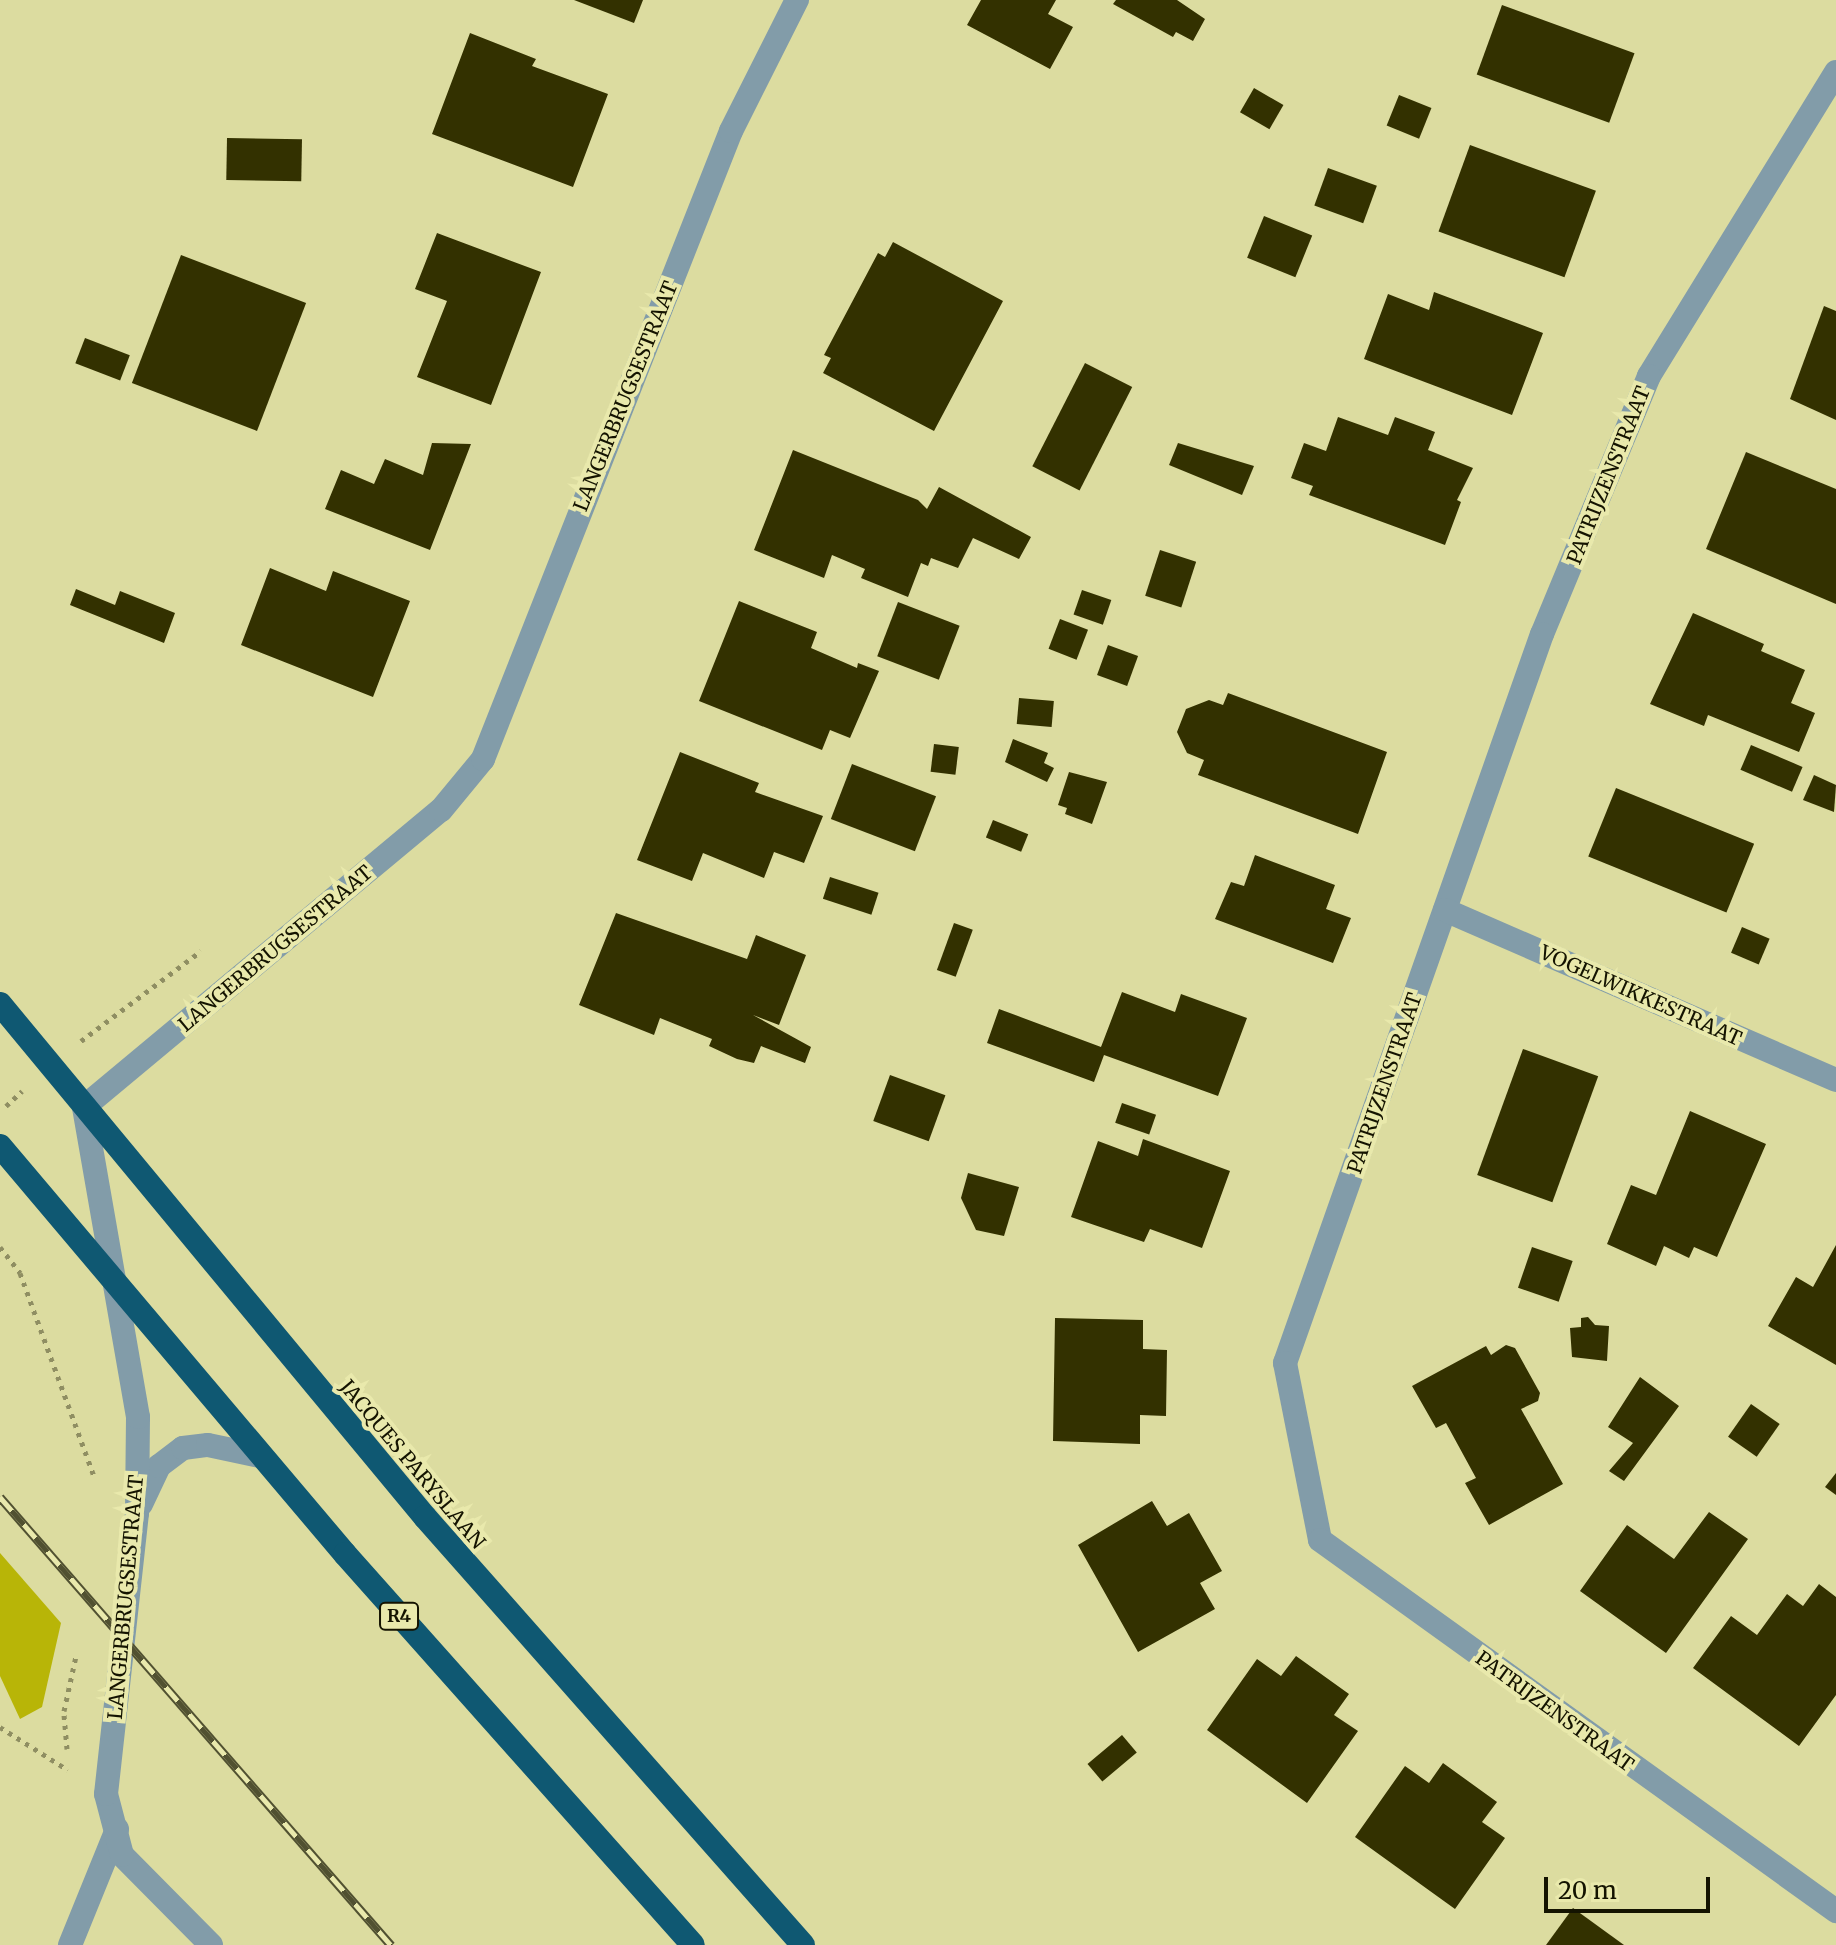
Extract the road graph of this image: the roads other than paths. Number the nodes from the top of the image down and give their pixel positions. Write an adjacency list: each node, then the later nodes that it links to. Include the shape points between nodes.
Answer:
1 (797, 0): 6 (street, LANGERBRUGSESTRAAT, via 726,145 483,759 441,810)
2 (1836, 72): 3 (street, PATRIJZENSTRAAT, via 1649,376 1542,634)
3 (1445, 910): 5 (street, VOGELWIKKESTRAAT); 12 (street, PATRIJZENSTRAAT, via 1285,1363 1320,1540)
4 (0, 1004): 6 (highway, JACQUES PARYSLAAN)
5 (1836, 1080)
6 (84, 1107): 8 (street, LANGERBRUGSESTRAAT); 16 (highway, JACQUES PARYSLAAN, via 425,1517)
7 (0, 1146): 8 (highway, R4)
8 (111, 1282): 9 (highway, R4); 10 (street, LANGERBRUGSESTRAAT, via 138,1417)
9 (260, 1456): 10 (street, via 208,1445 183,1448 159,1466); 15 (highway, R4)
10 (137, 1513): 11 (street, LANGERBRUGSESTRAAT, via 106,1794)
11 (117, 1829): 13 (street); 14 (street, via 122,1855)
12 (1836, 1911)
13 (70, 1945)
14 (211, 1945)
15 (693, 1945)
16 (803, 1945)

